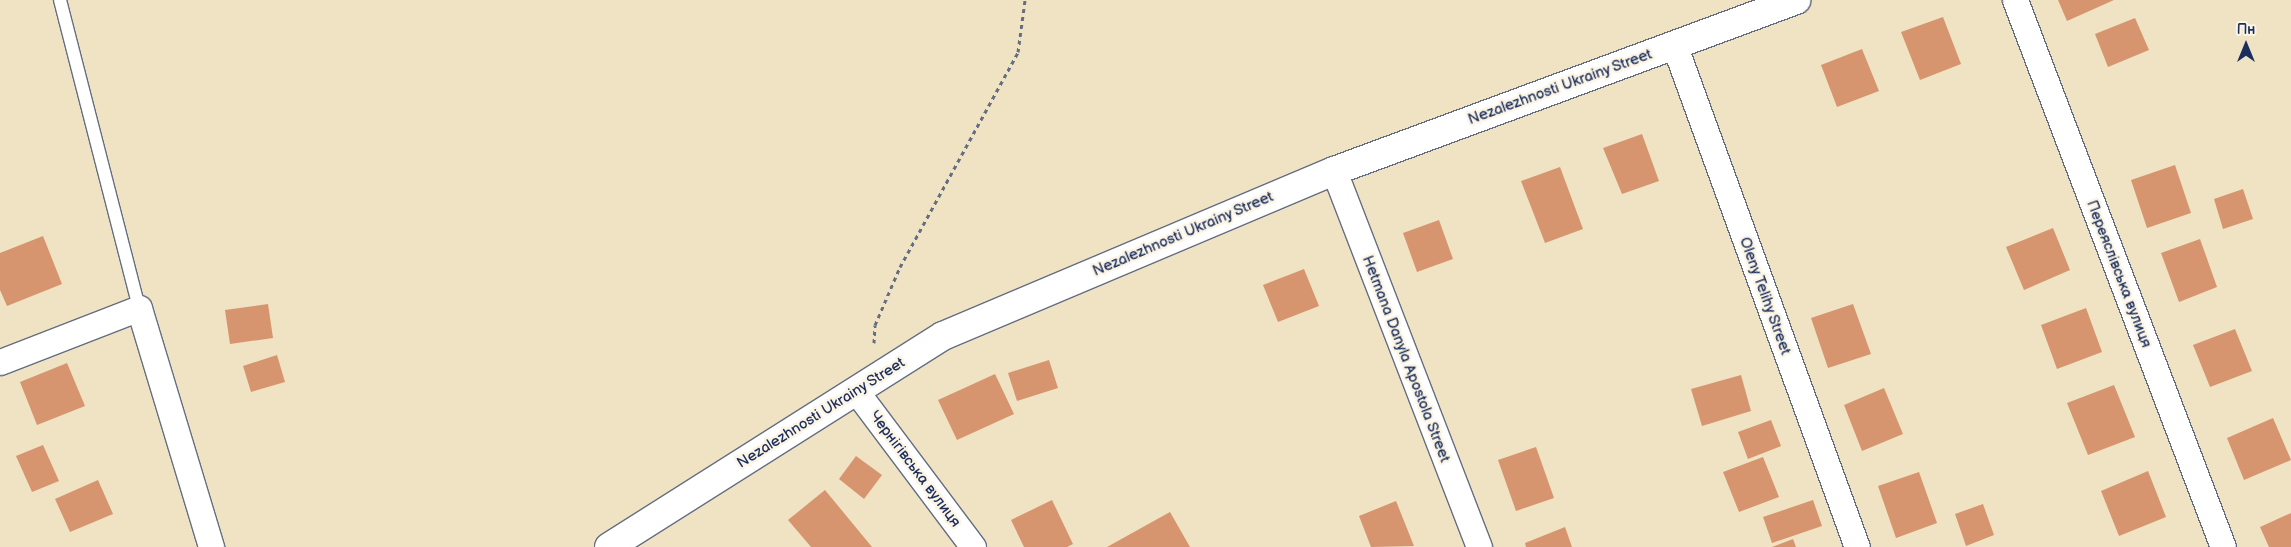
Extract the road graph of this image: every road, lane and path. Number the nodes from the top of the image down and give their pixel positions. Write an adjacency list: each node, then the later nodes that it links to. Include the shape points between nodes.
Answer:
1 (60, 0): 7 (lane)
2 (1025, 0): 9 (path, via 1018,52 900,267 875,325)
3 (1796, 0): 5 (street, Nezalezhnosti Ukrainy Street)
4 (2014, 0): 15 (street, Переяслівська вулиця)
5 (1674, 44): 6 (street, Nezalezhnosti Ukrainy Street); 14 (street, Oleny Telihy Street)
6 (1334, 171): 9 (street, Nezalezhnosti Ukrainy Street, via 943,336); 13 (street, Hetmana Danyla Apostola Street)
7 (139, 308): 8 (street); 10 (street)
8 (0, 362)
9 (864, 386): 11 (street, Nezalezhnosti Ukrainy Street); 12 (street, Чернігівська вулиця)
10 (211, 547)
11 (609, 547)
12 (973, 547)
13 (1479, 547)
14 (1856, 547)
15 (2223, 547)

